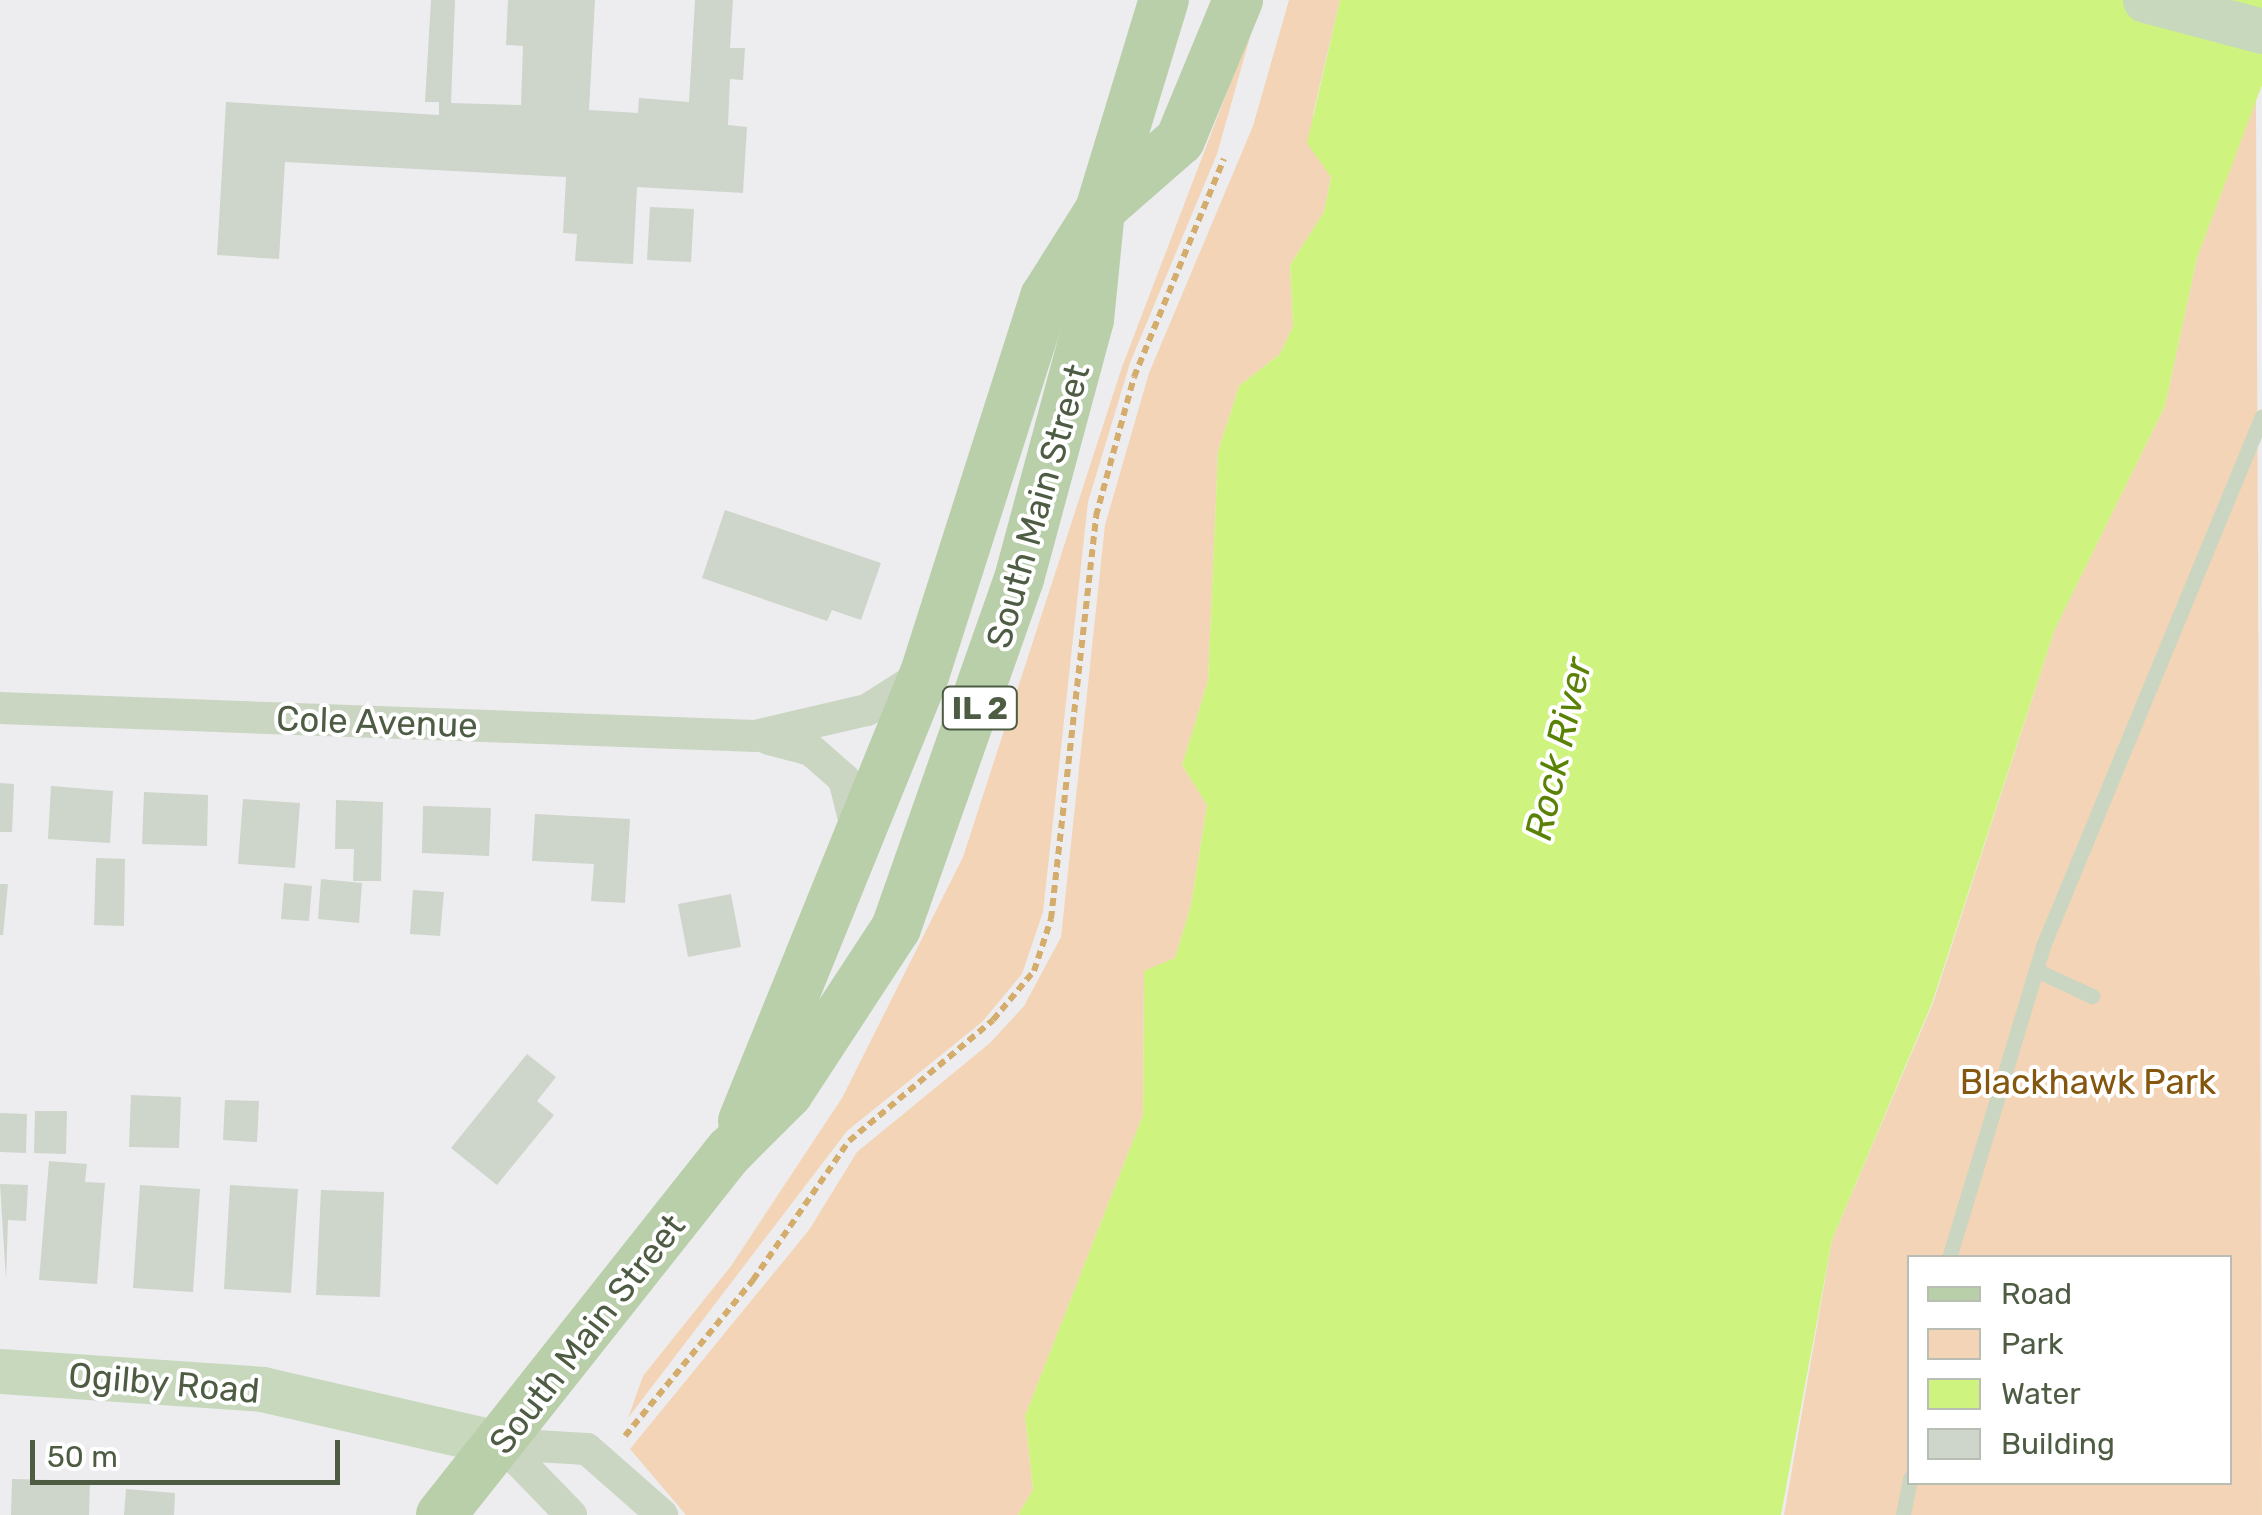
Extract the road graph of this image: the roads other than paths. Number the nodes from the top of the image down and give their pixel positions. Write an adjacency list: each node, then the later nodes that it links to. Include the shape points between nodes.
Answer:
1 (1164, 0): 5 (main road, South Main Street / IL 2)
2 (1238, 0): 5 (main road, via 1180,140)
3 (2146, 0): 4 (street)
4 (2262, 31)
5 (1100, 210): 7 (main road, South Main Street / IL 2, via 1045,297); 13 (main road, South Main Street / IL 2, via 1100,254 1070,401 931,847 845,1018)
6 (2262, 416): 11 (lane)
7 (925, 673): 9 (street, Cole Avenue, via 849,717); 10 (main road, South Main Street / IL 2)
8 (0, 708): 9 (street, Cole Avenue)
9 (754, 736): 10 (street, Cole Avenue, via 811,750 844,779)
10 (859, 846): 13 (main road, South Main Street / IL 2)
11 (2036, 970): 12 (lane); 14 (lane)
12 (2092, 996)
13 (730, 1151): 16 (main road, South Main Street / IL 2)
14 (1951, 1255)
15 (0, 1370): 16 (street, Ogilby Road, via 262,1390)
16 (502, 1444): 18 (main road, South Main Street / IL 2); 19 (street); 20 (street, via 587,1450)
17 (1909, 1485): 21 (lane)
18 (442, 1515)
19 (571, 1515)
20 (662, 1515)
21 (1903, 1515)

